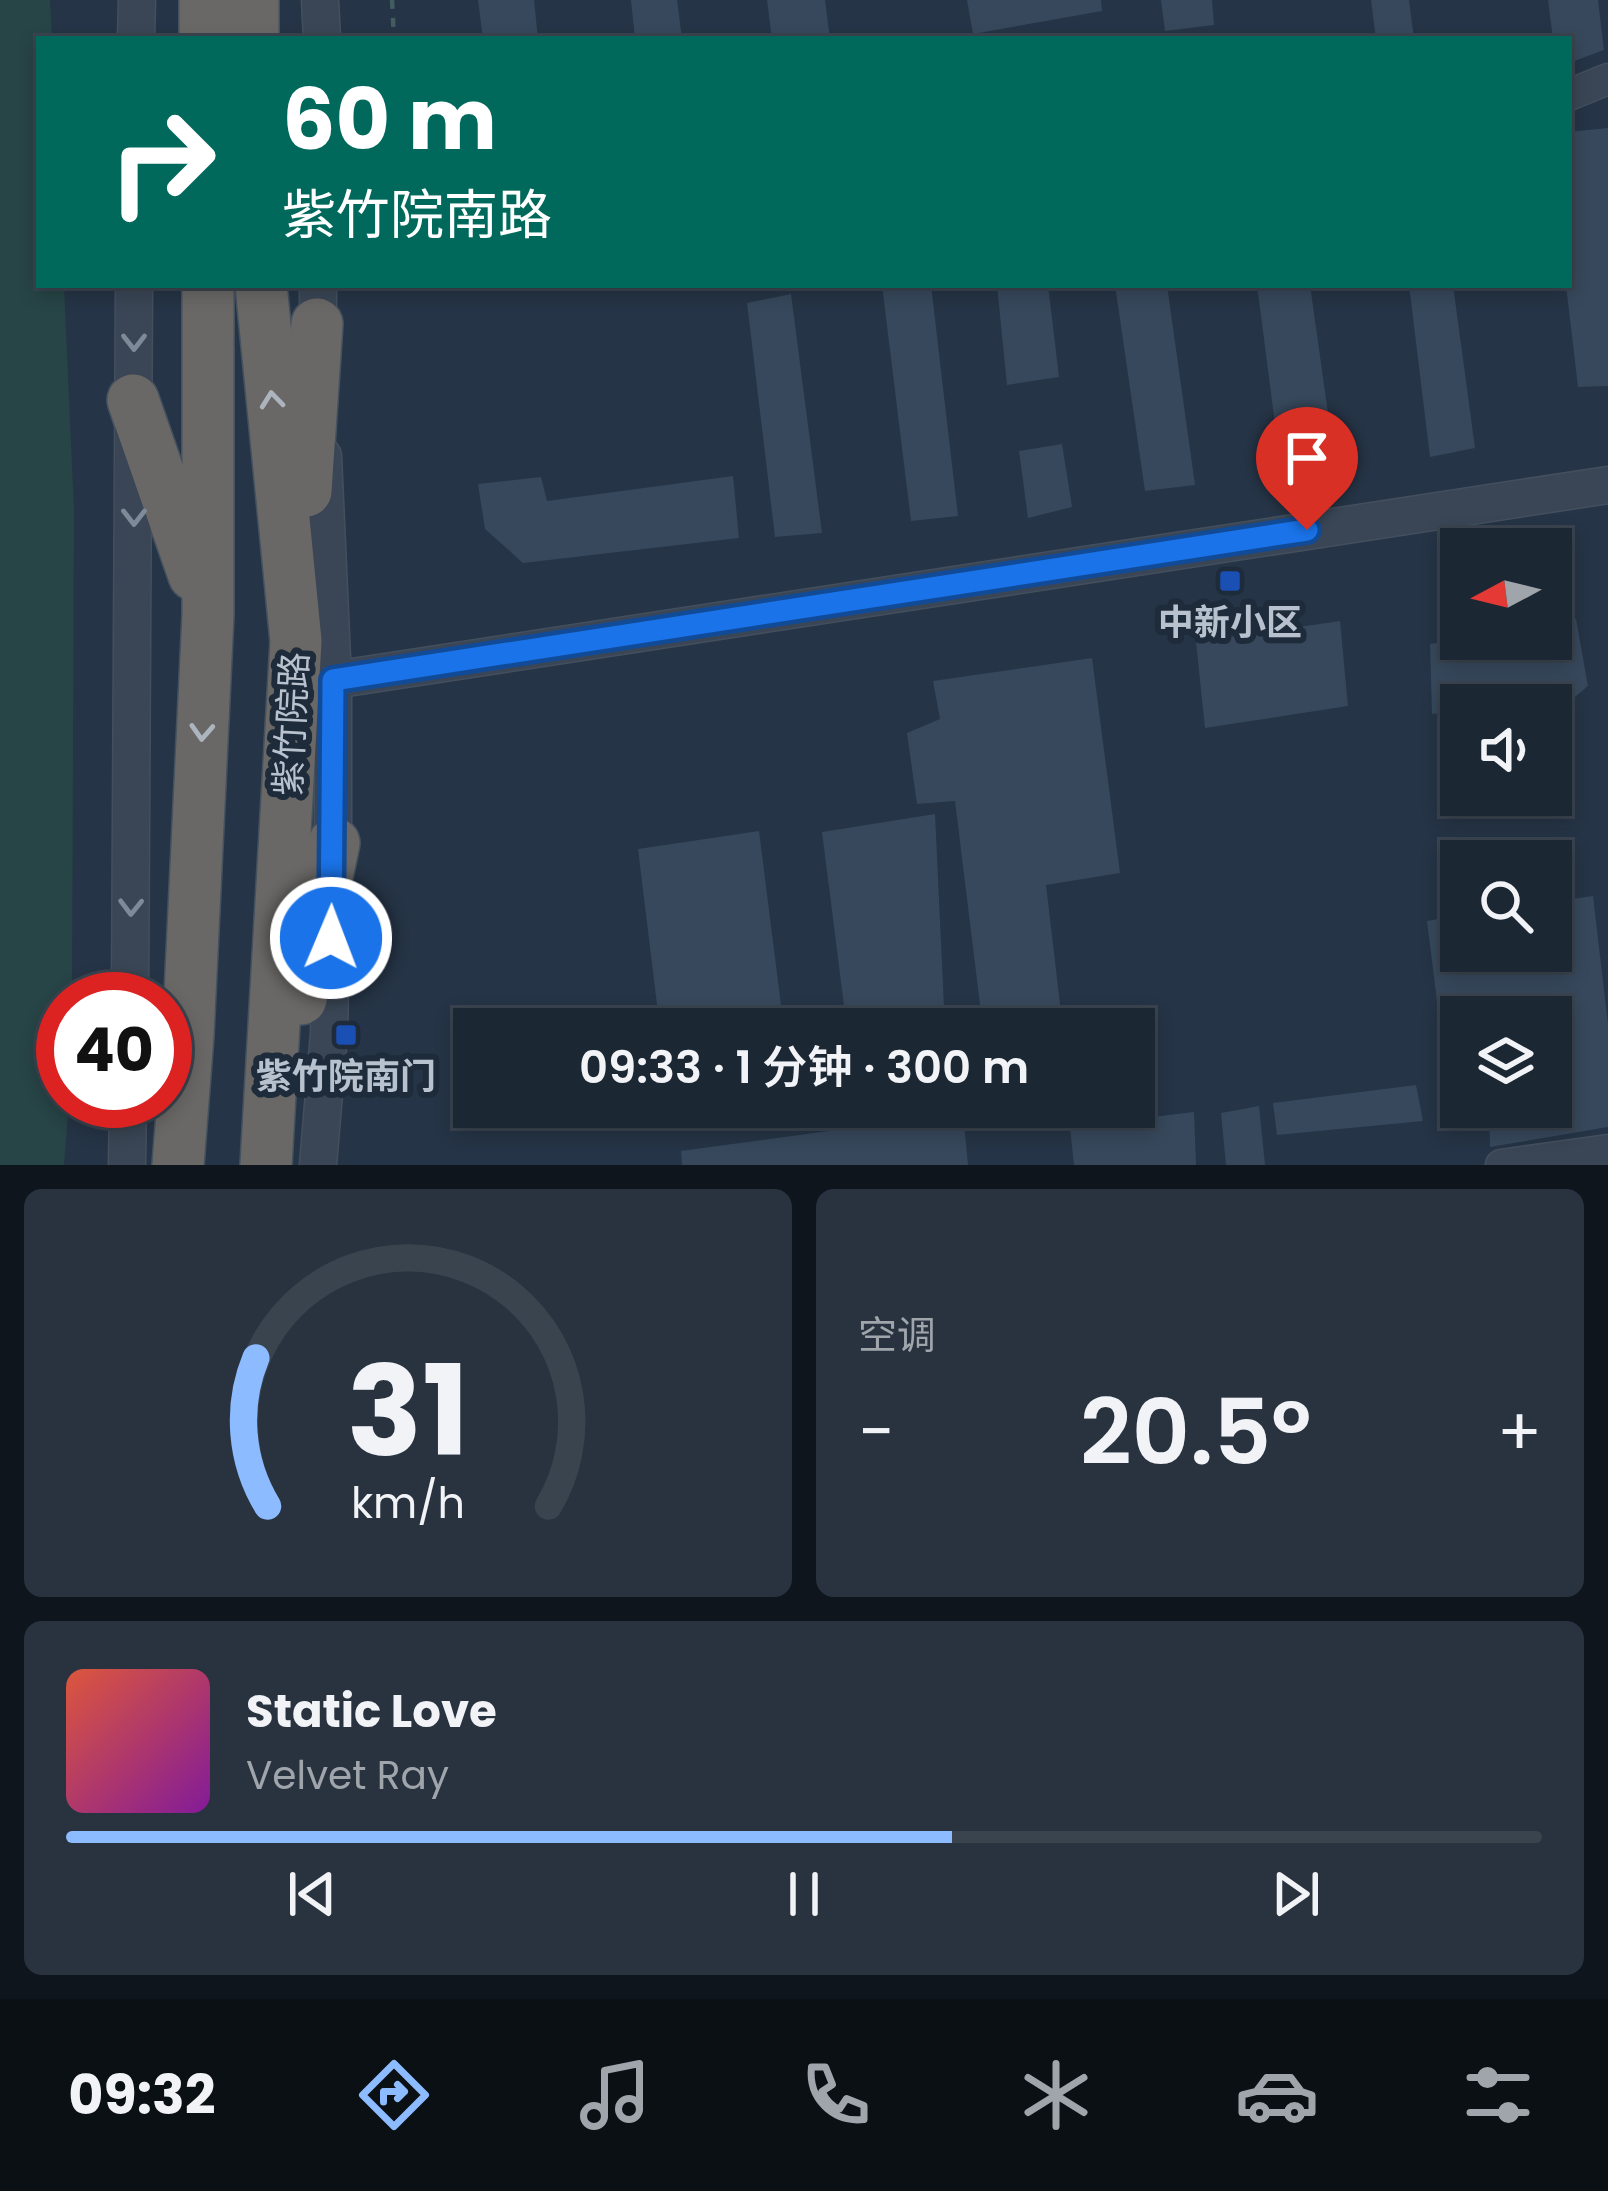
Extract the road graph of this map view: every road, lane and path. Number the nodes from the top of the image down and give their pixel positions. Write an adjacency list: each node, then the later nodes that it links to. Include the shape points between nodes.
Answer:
1 (137, 0): 6 (street)
2 (205, 0): 7 (highway)
3 (253, 0): 8 (highway)
4 (320, 0): 9 (street)
5 (392, 0): 10 (path)
6 (136, 36)
7 (205, 36)
8 (253, 36)
9 (322, 36)
10 (394, 36)
11 (1608, 79): 12 (street)
12 (1572, 94)
13 (134, 288): 17 (street, one-way to 17)
14 (208, 288): 19 (highway)
15 (261, 288): 20 (highway, 紫竹院路, one-way to 15)
16 (318, 304): 20 (highway); 21 (street, 紫竹院路)
17 (134, 400): 19 (highway); 23 (street, one-way to 23)
18 (1608, 485): 21 (street)
19 (208, 615): 28 (highway, one-way to 28)
20 (296, 641): 26 (highway, 紫竹院路)
21 (333, 680): 22 (street, 紫竹院路)
22 (334, 843): 26 (highway); 29 (street, 紫竹院路)
23 (130, 972)
24 (128, 1128): 27 (street)
25 (1608, 1150): 30 (street)
26 (267, 1164)
27 (127, 1165)
28 (178, 1165)
29 (318, 1165)
30 (1501, 1165)

